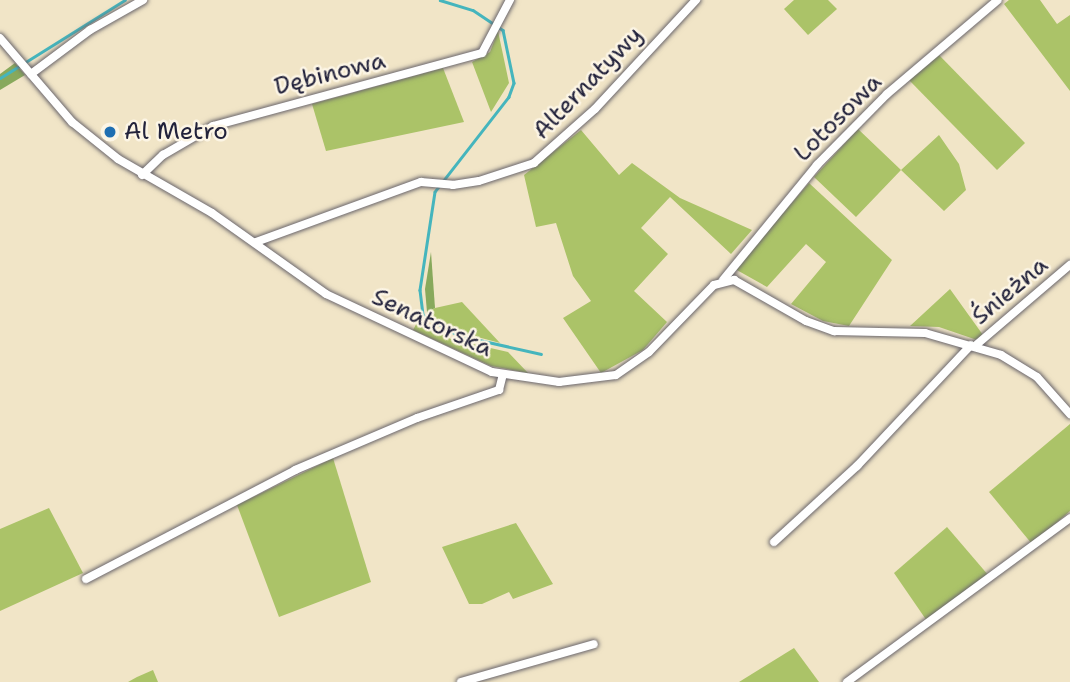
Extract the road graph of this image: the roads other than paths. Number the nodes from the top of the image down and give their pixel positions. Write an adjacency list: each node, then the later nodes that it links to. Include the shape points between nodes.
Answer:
1 (143, 0): 6 (street, via 90,30)
2 (510, 0): 7 (street, Dębinowa, via 482,53 472,58 213,126 163,155)
3 (696, 0): 8 (street, Alternatywy, via 554,149 518,170 443,185 412,185)
4 (998, 0): 10 (street, Lotosowa, via 852,128 773,215)
5 (0, 38): 6 (street, Senatorska)
6 (31, 74): 7 (street, Senatorska, via 72,122)
7 (142, 175): 8 (street, Senatorska)
8 (256, 242): 12 (street, Senatorska, via 326,294 462,361)
9 (1070, 265): 11 (street, Śnieżna)
10 (723, 280): 11 (street, via 743,283 806,321 834,331 925,333); 12 (street, Senatorska, via 649,352 616,375 559,382)
11 (973, 345): 13 (street, via 1031,371); 15 (street, Śnieżna, via 857,466)
12 (503, 374): 16 (street, via 499,390 417,418 295,470)
13 (1070, 414)
14 (1070, 518): 19 (street)
15 (774, 542)
16 (86, 579)
17 (594, 644): 18 (street)
18 (461, 682)
19 (847, 682)

